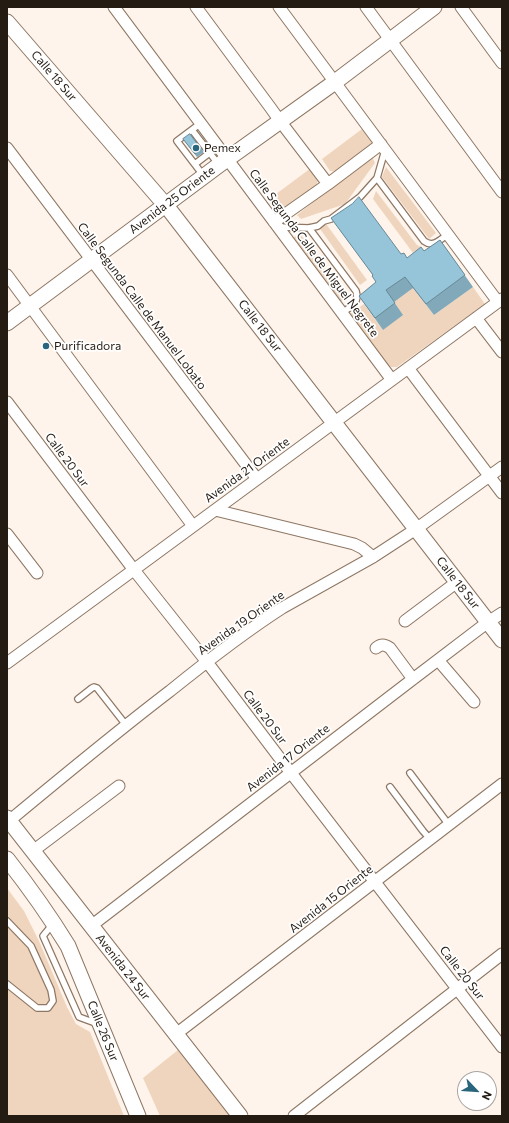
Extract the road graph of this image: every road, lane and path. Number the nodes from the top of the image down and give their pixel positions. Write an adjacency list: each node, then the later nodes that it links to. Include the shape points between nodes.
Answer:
1 (114, 7): 12 (street, Calle Segunda Calle de Miguel Negrete)
2 (196, 7): 11 (street)
3 (279, 7): 10 (street)
4 (366, 7): 8 (street)
5 (434, 7): 8 (main road, Avenida 25 Oriente)
6 (461, 7): 9 (street)
7 (7, 22): 22 (main road, Calle 18 Sur)
8 (390, 40): 10 (main road, Avenida 25 Oriente); 21 (street)
9 (502, 63)
10 (335, 82): 11 (main road, Avenida 25 Oriente); 13 (street)
11 (280, 121): 16 (main road, Avenida 25 Oriente); 20 (street)
12 (196, 127): 15 (street, Calle Segunda Calle de Miguel Negrete); 17 (lane, via 177,141)
13 (383, 147): 19 (lane); 20 (street); 25 (street)
14 (7, 148): 26 (street, Calle Segunda Calle de Manuel Lobato)
15 (214, 149): 16 (street, Calle Segunda Calle de Miguel Negrete); 17 (lane)
16 (223, 162): 18 (main road, Avenida 25 Oriente); 23 (street, Calle Segunda Calle de Miguel Negrete)
17 (195, 164): 18 (lane)
18 (204, 177): 22 (main road, Avenida 25 Oriente)
19 (377, 178): 24 (lane, via 360,197 330,219); 25 (lane, via 424,241 428,244 437,243)
20 (328, 184): 23 (street)
21 (502, 192)
22 (166, 206): 26 (main road, Avenida 25 Oriente); 37 (main road, Calle 18 Sur)
23 (276, 224): 24 (lane); 30 (street, Calle Segunda Calle de Miguel Negrete)
24 (309, 228): 30 (lane, via 356,291 357,301)
25 (448, 234): 28 (street)
26 (92, 260): 29 (main road, Avenida 25 Oriente); 40 (street, Calle Segunda Calle de Manuel Lobato)
27 (7, 275): 29 (street)
28 (500, 300): 31 (street, Avenida 21 Oriente)
29 (30, 306): 32 (main road, Avenida 25 Oriente); 43 (street)
30 (342, 313): 35 (street, Calle Segunda Calle de Miguel Negrete)
31 (476, 318): 33 (street); 34 (street, Avenida 21 Oriente)
32 (7, 323)
33 (502, 352)
34 (408, 368): 35 (street, Avenida 21 Oriente); 39 (street)
35 (392, 380): 37 (street, Avenida 21 Oriente)
36 (7, 402): 47 (street, Calle 20 Sur)
37 (334, 422): 40 (street, Avenida 21 Oriente); 44 (main road, Calle 18 Sur)
38 (502, 467): 39 (street, Avenida 19 Oriente)
39 (490, 476): 41 (street); 44 (street, Avenida 19 Oriente)
40 (257, 479): 42 (street, Avenida 21 Oriente)
41 (502, 494)
42 (215, 510): 43 (street, Avenida 21 Oriente); 46 (street, via 354,544)
43 (193, 526): 47 (street, Avenida 21 Oriente)
44 (416, 529): 46 (street, Avenida 19 Oriente); 49 (main road, Calle 18 Sur)
45 (7, 534): 48 (street)
46 (373, 557): 56 (street, Avenida 19 Oriente, via 282,608)
47 (134, 570): 56 (street, Calle 20 Sur); 57 (street, Avenida 21 Oriente)
48 (37, 573)
49 (457, 582): 51 (street); 52 (main road, Calle 18 Sur)
50 (502, 613): 52 (street, Avenida 17 Oriente)
51 (405, 621)
52 (488, 622): 53 (main road, Calle 18 Sur); 55 (street, Avenida 17 Oriente)
53 (502, 640)
54 (376, 648): 58 (street, via 381,644 390,648)
55 (438, 660): 58 (street, Avenida 17 Oriente); 60 (street)
56 (207, 662): 61 (street, Avenida 19 Oriente); 62 (street, Calle 20 Sur)
57 (7, 663)
58 (413, 679): 62 (street, Avenida 17 Oriente)
59 (78, 699): 61 (lane, via 92,688 97,688)
60 (474, 702)
61 (126, 725): 67 (street, Avenida 19 Oriente)
62 (291, 773): 72 (street, Calle 20 Sur); 75 (street, Avenida 17 Oriente)
63 (410, 773): 68 (lane)
64 (502, 784): 68 (street, Avenida 15 Oriente)
65 (119, 786): 70 (street)
66 (390, 787): 69 (lane)
67 (8, 819): 70 (main road, Avenida 24 Sur)
68 (449, 825): 69 (street, Avenida 15 Oriente)
69 (430, 839): 72 (street, Avenida 15 Oriente)
70 (33, 851): 75 (main road, Avenida 24 Sur)
71 (7, 859): 74 (main road)
72 (375, 882): 78 (street, Calle 20 Sur); 80 (street, Avenida 15 Oriente)
73 (7, 921): 77 (lane, via 31,946 54,1001 48,1008 37,1008)
74 (54, 923): 79 (main road, Calle 26 Sur, via 68,946); 79 (lane, via 42,936 79,1017)
75 (91, 926): 80 (main road, Avenida 24 Sur)
76 (502, 954): 78 (street)
77 (7, 984)
78 (457, 989): 81 (street, Calle 20 Sur); 84 (street)
79 (101, 1025): 82 (main road, Calle 26 Sur)
80 (176, 1034): 83 (main road, Avenida 24 Sur)
81 (502, 1047)
82 (138, 1116)
83 (240, 1116)
84 (294, 1116)

